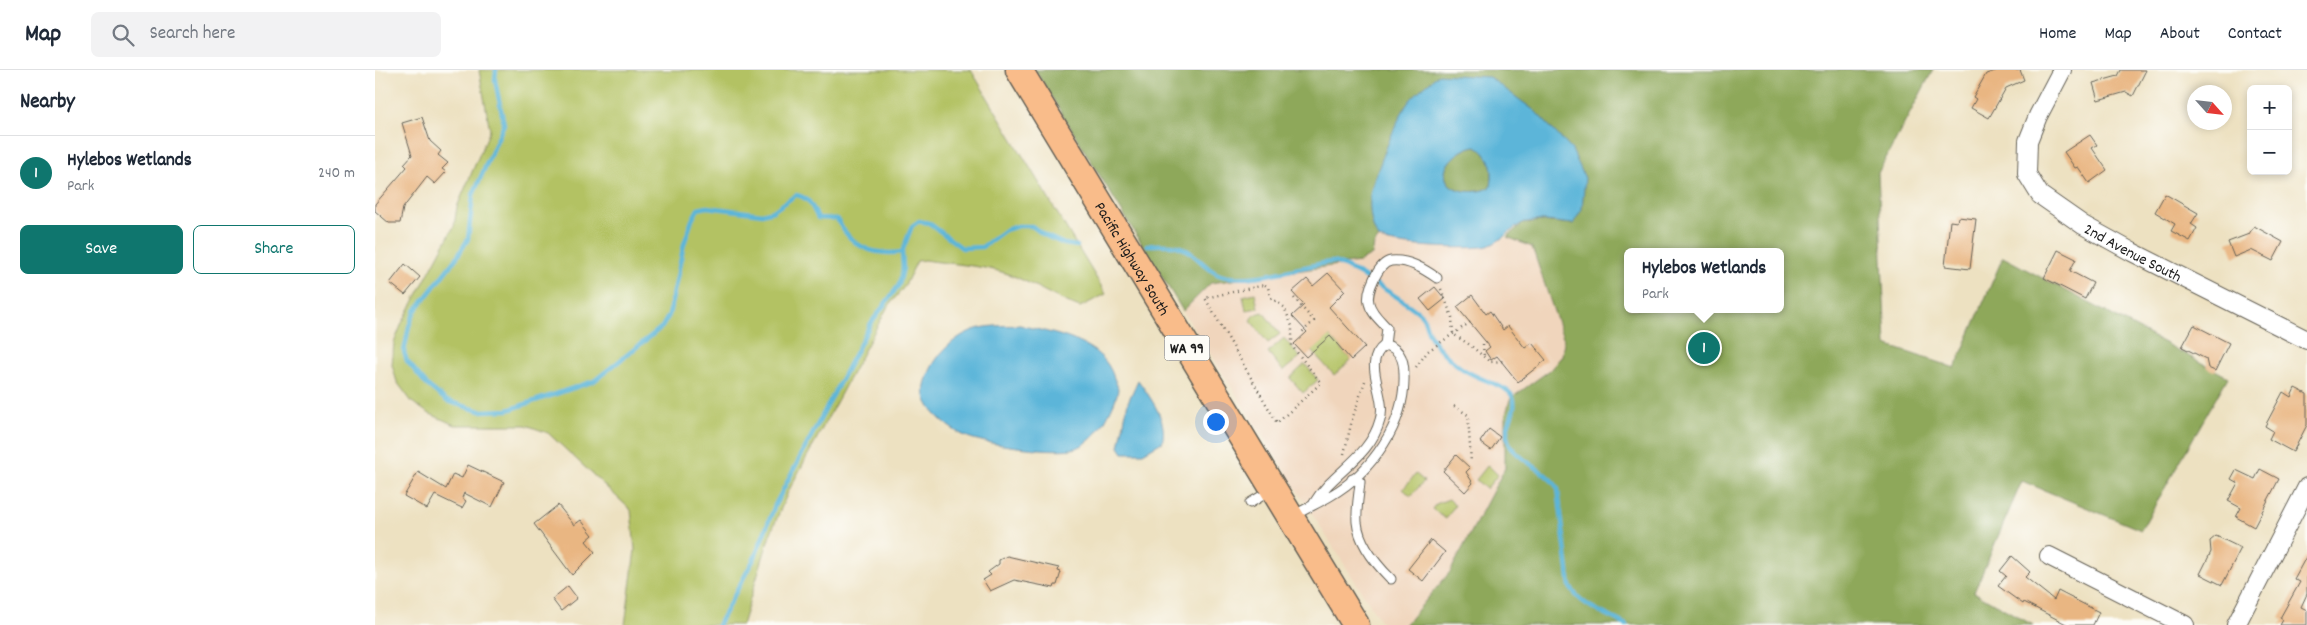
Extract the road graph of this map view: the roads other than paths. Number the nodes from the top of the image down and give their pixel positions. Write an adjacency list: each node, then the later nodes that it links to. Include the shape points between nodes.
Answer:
1 (1001, 70): 14 (main road, Pacific Highway South / WA 99, via 1255,500)
2 (1019, 70): 11 (main road, Pacific Highway South / WA 99)
3 (2062, 70): 5 (street, 2nd Avenue South, via 2028,141 2027,174 2035,188 2047,201 2083,225)
4 (1437, 278): 6 (lane, via 1417,265 1390,261 1381,266 1370,290 1369,302 1374,314 1387,328)
5 (2307, 340)
6 (1385, 345): 7 (lane, via 1393,346 1399,352 1405,391 1378,452); 9 (lane, via 1374,359 1373,368 1382,413 1377,431 1367,448 1323,487)
7 (1352, 479): 9 (lane, via 1330,497); 13 (lane, via 1361,482 1357,523 1365,544)
8 (2307, 486): 10 (street)
9 (1314, 503): 11 (lane)
10 (2302, 510): 17 (street)
11 (1291, 518): 15 (main road, Pacific Highway South / WA 99)
12 (2049, 556): 16 (street)
13 (1391, 579)
14 (1338, 625)
15 (1356, 625)
16 (2185, 625)
17 (2236, 625)

